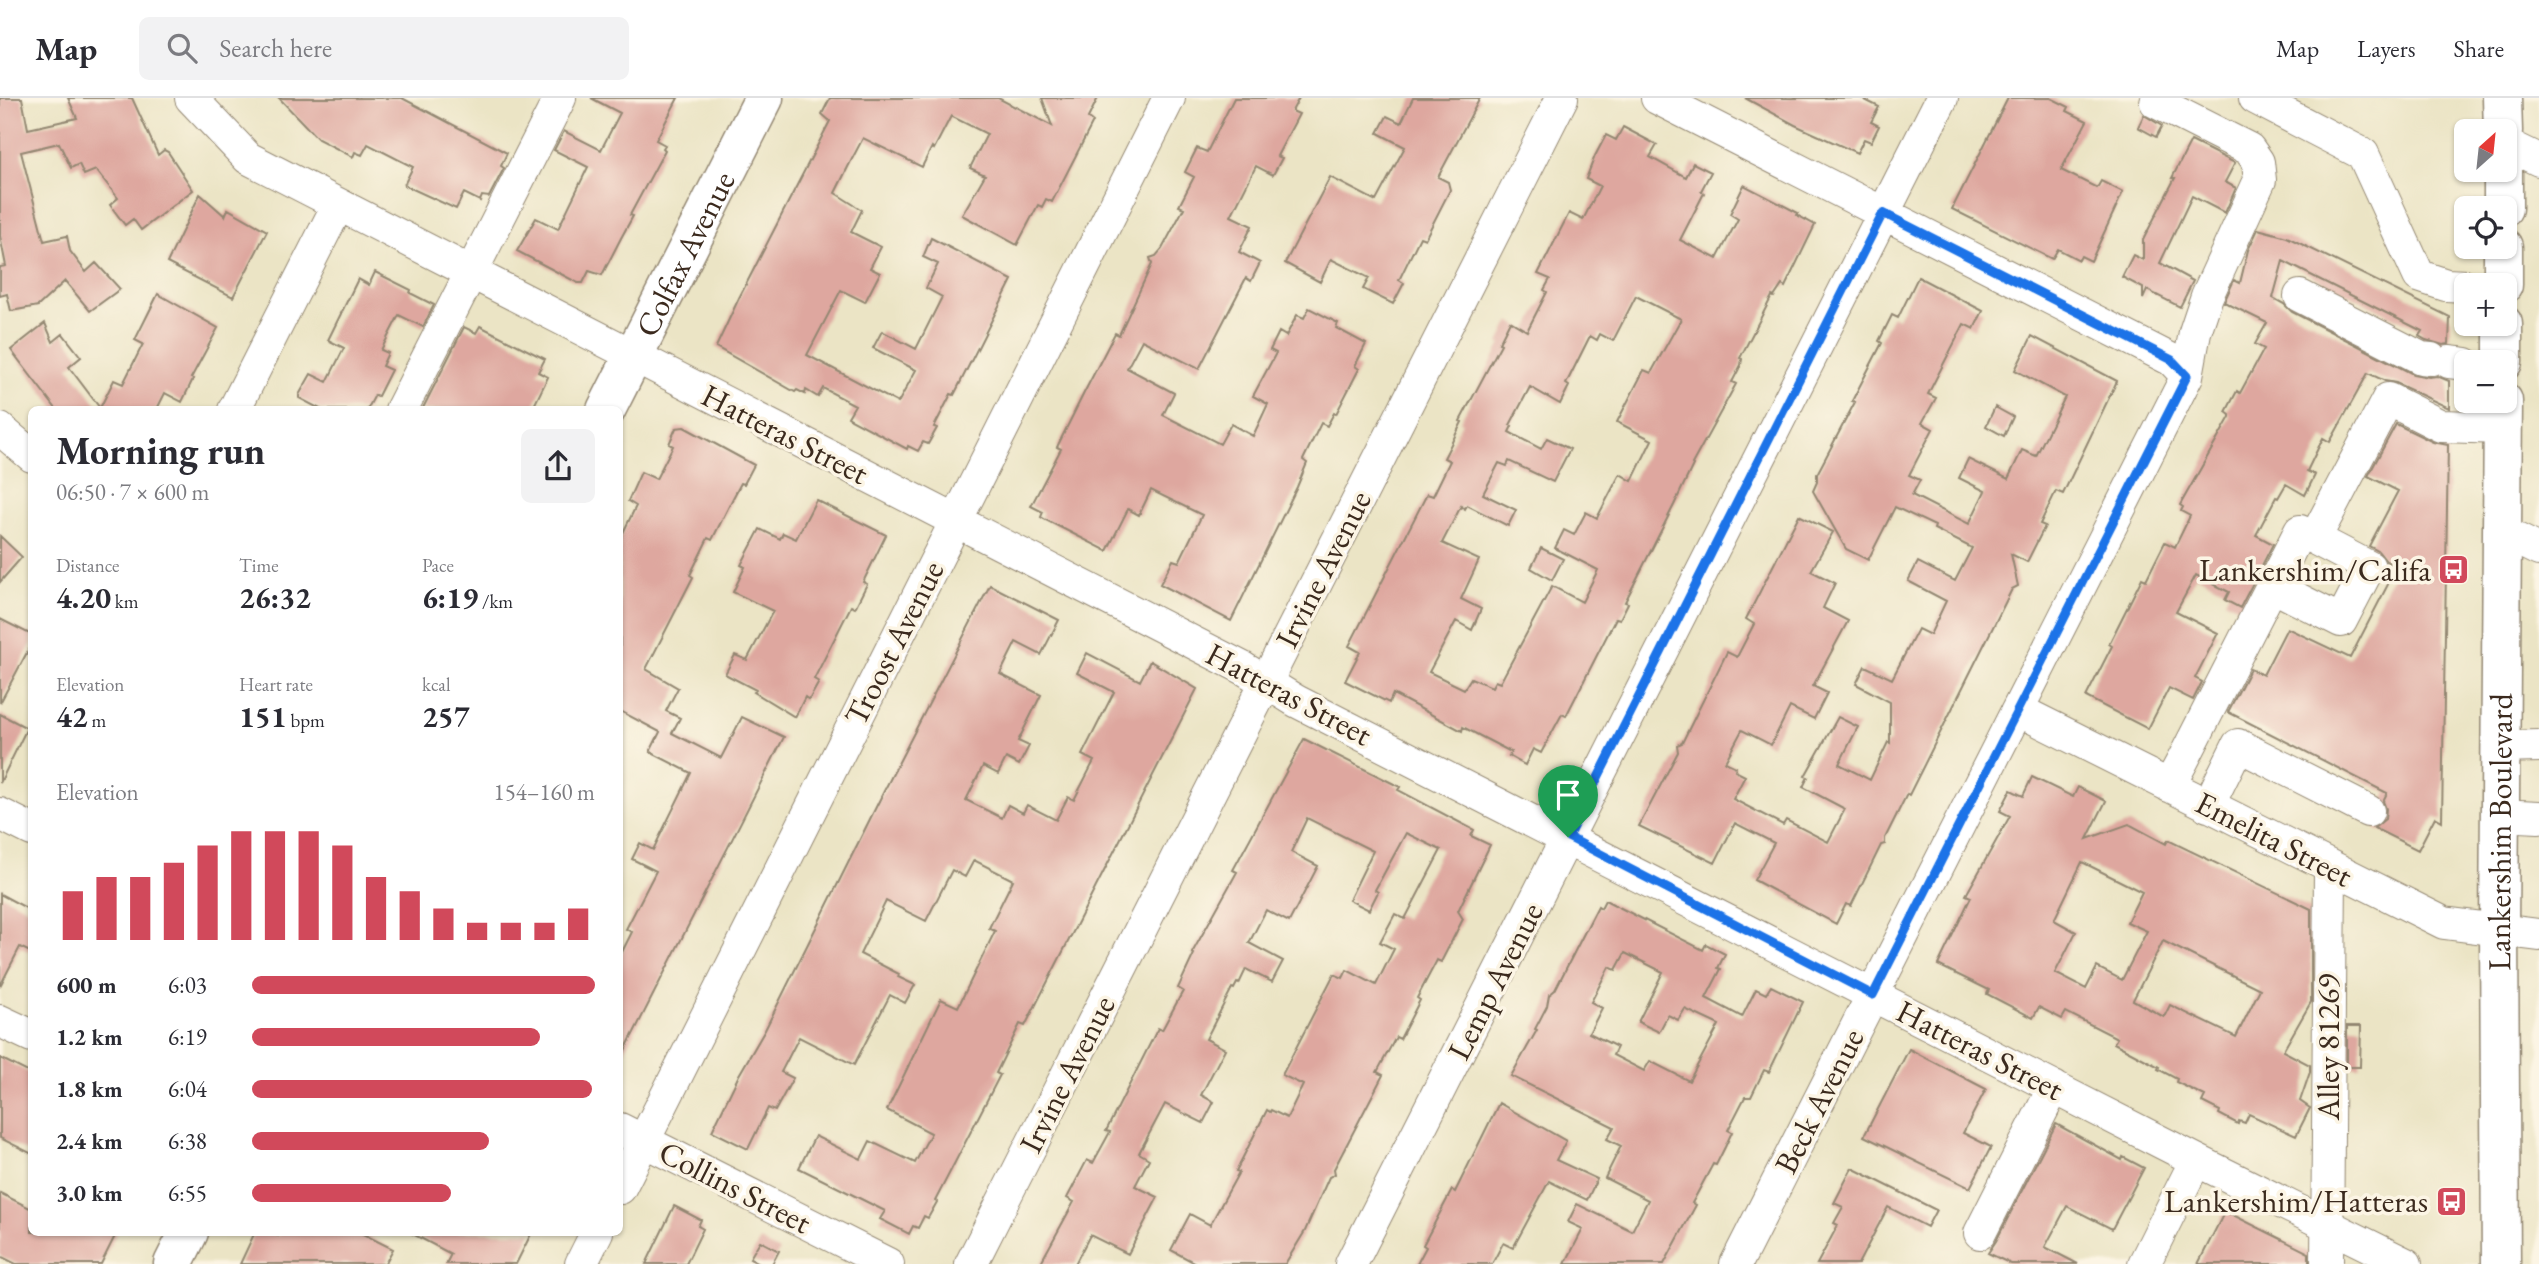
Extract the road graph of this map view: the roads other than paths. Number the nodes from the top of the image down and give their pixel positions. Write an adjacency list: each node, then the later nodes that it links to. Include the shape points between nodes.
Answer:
1 (191, 98): 14 (street, Hatteras Street, via 248,158)
2 (560, 98): 16 (street)
3 (764, 98): 19 (main road, Colfax Avenue)
4 (1169, 98): 28 (street, Troost Avenue)
5 (1562, 98): 33 (street, Irvine Avenue)
6 (1657, 98): 15 (street)
7 (1942, 98): 15 (street, Lemp Avenue)
8 (2255, 98): 17 (street, via 2363,154 2419,276)
9 (2502, 98): 11 (main road)
10 (2156, 102): 21 (street, Beck Avenue, via 2249,149 2258,162 2260,180 2207,296)
11 (2503, 119)
12 (2517, 149): 13 (street)
13 (2539, 160)
14 (338, 205): 16 (street, Hatteras Street); 22 (street)
15 (1883, 213): 21 (street, via 2172,360); 42 (street, Lemp Avenue)
16 (470, 273): 19 (street, Hatteras Street); 23 (street)
17 (2454, 285)
18 (2300, 296): 20 (street, via 2421,358)
19 (633, 356): 24 (main road, Colfax Avenue); 28 (street, Hatteras Street)
20 (2449, 362)
21 (2187, 376): 34 (street, Beck Avenue)
22 (236, 406)
23 (403, 406)
24 (608, 406)
25 (2503, 414): 29 (main road, Lankershim Boulevard); 30 (street, via 2441,426 2388,398)
26 (0, 429): 27 (street)
27 (28, 453)
28 (955, 522): 33 (street, Hatteras Street); 50 (street, Troost Avenue)
29 (2502, 532): 31 (street); 36 (main road, Lankershim Boulevard)
30 (2315, 538): 32 (street, via 2300,531); 32 (street, via 2369,567 2341,621)
31 (2539, 550)
32 (2272, 586): 37 (street)
33 (1266, 681): 42 (street, Hatteras Street, via 1296,701); 60 (street, Irvine Avenue)
34 (2018, 710): 37 (street, Emelita Street); 46 (street, Beck Avenue)
35 (2539, 746): 36 (street)
36 (2500, 747): 40 (main road, Lankershim Boulevard)
37 (2169, 786): 38 (street, Emelita Street)
38 (2208, 806): 39 (street, via 2238,745); 43 (street, Emelita Street)
39 (2368, 811)
40 (2499, 815): 41 (street); 44 (main road, Lankershim Boulevard)
41 (2539, 817)
42 (1568, 837): 46 (street, Hatteras Street); 61 (street, Lemp Avenue)
43 (2330, 867): 44 (street, Emelita Street, via 2444,923); 53 (street, Alley 81269)
44 (2499, 930): 45 (street, Emelita Street); 66 (main road, Lankershim Boulevard)
45 (2539, 935)
46 (1873, 995): 49 (street, Hatteras Street); 62 (street, Beck Avenue)
47 (0, 1020): 48 (street)
48 (28, 1034)
49 (2054, 1087): 51 (street, Hatteras Street); 54 (street)
50 (631, 1135): 52 (street, Troost Avenue); 59 (street, Collins Street)
51 (2196, 1160): 53 (street, Hatteras Street); 63 (street)
52 (623, 1174)
53 (2328, 1226): 64 (street, Alley 81269); 65 (street, Hatteras Street)
54 (1980, 1233)
55 (188, 1236): 57 (main road)
56 (595, 1236): 58 (street)
57 (173, 1264)
58 (581, 1264)
59 (888, 1264)
60 (971, 1264)
61 (1351, 1264)
62 (1736, 1264)
63 (2144, 1264)
64 (2327, 1264)
65 (2406, 1264)
66 (2501, 1264)

